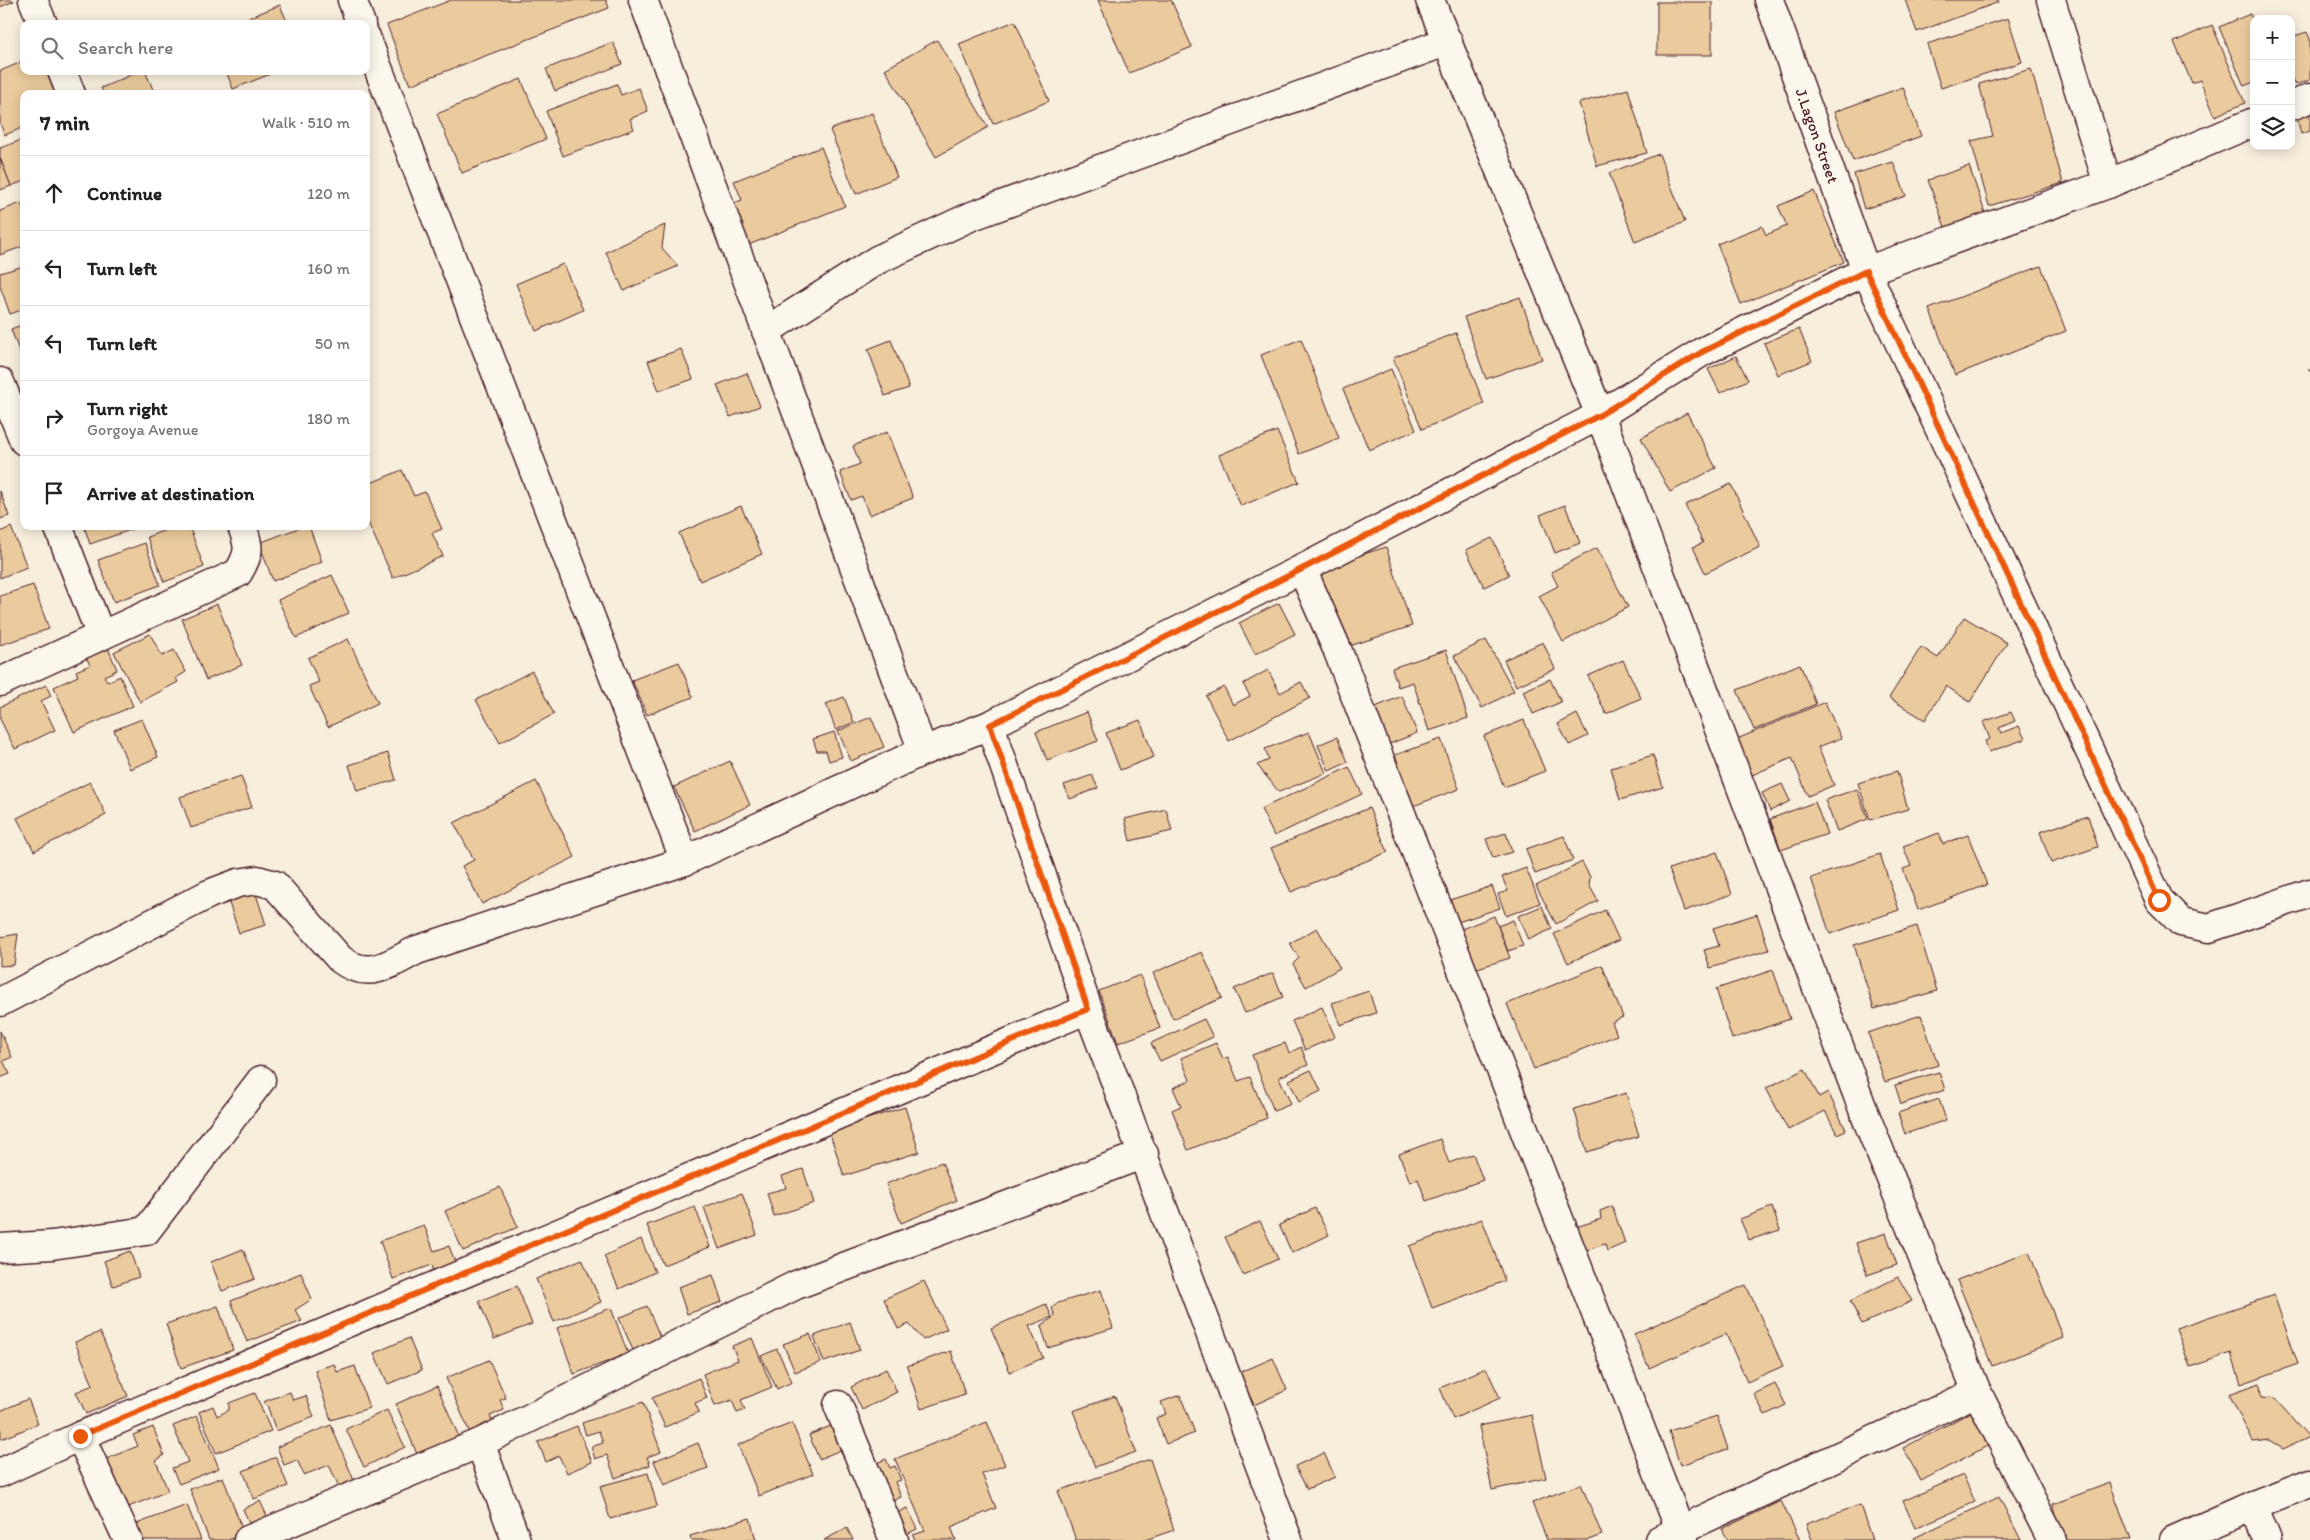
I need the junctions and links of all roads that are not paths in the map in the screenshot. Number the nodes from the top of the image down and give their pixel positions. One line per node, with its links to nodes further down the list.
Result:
1 (33, 0): 7 (street)
2 (352, 0): 8 (street)
3 (643, 0): 18 (street)
4 (1430, 0): 9 (street)
5 (1769, 0): 17 (street, J.Lagon Street)
6 (2050, 0): 16 (street)
7 (41, 20)
8 (360, 20)
9 (1448, 41): 18 (street); 20 (street)
10 (370, 47): 29 (street)
11 (63, 75): 12 (street)
12 (69, 90)
13 (2310, 98): 14 (street)
14 (2293, 105)
15 (2250, 124): 16 (street)
16 (2108, 184): 17 (street)
17 (1866, 271): 20 (street); 30 (street, J.Lagon Street)
18 (766, 331): 28 (street)
19 (0, 382): 21 (street)
20 (1600, 415): 24 (street); 36 (street)
21 (20, 431)
22 (60, 530): 25 (street)
23 (244, 530): 25 (street)
24 (1302, 569): 27 (street); 43 (street)
25 (101, 636): 26 (street)
26 (0, 682)
27 (990, 725): 28 (street); 32 (street)
28 (923, 751): 29 (street)
29 (685, 861): 31 (street)
30 (2310, 893)
31 (0, 1002)
32 (1088, 1009): 34 (street); 38 (street)
33 (261, 1080): 35 (street)
34 (1144, 1154): 39 (street); 48 (street)
35 (0, 1248)
36 (1977, 1392): 43 (street); 49 (street)
37 (838, 1405): 47 (street)
38 (80, 1436): 40 (street); 44 (street)
39 (480, 1443): 45 (street); 46 (street)
40 (0, 1474)
41 (2310, 1483): 42 (street)
42 (2253, 1505): 50 (street); 51 (street)
43 (1674, 1537)
44 (128, 1540)
45 (248, 1540)
46 (516, 1540)
47 (894, 1540)
48 (1288, 1540)
49 (2052, 1540)
50 (2174, 1540)
51 (2267, 1540)

